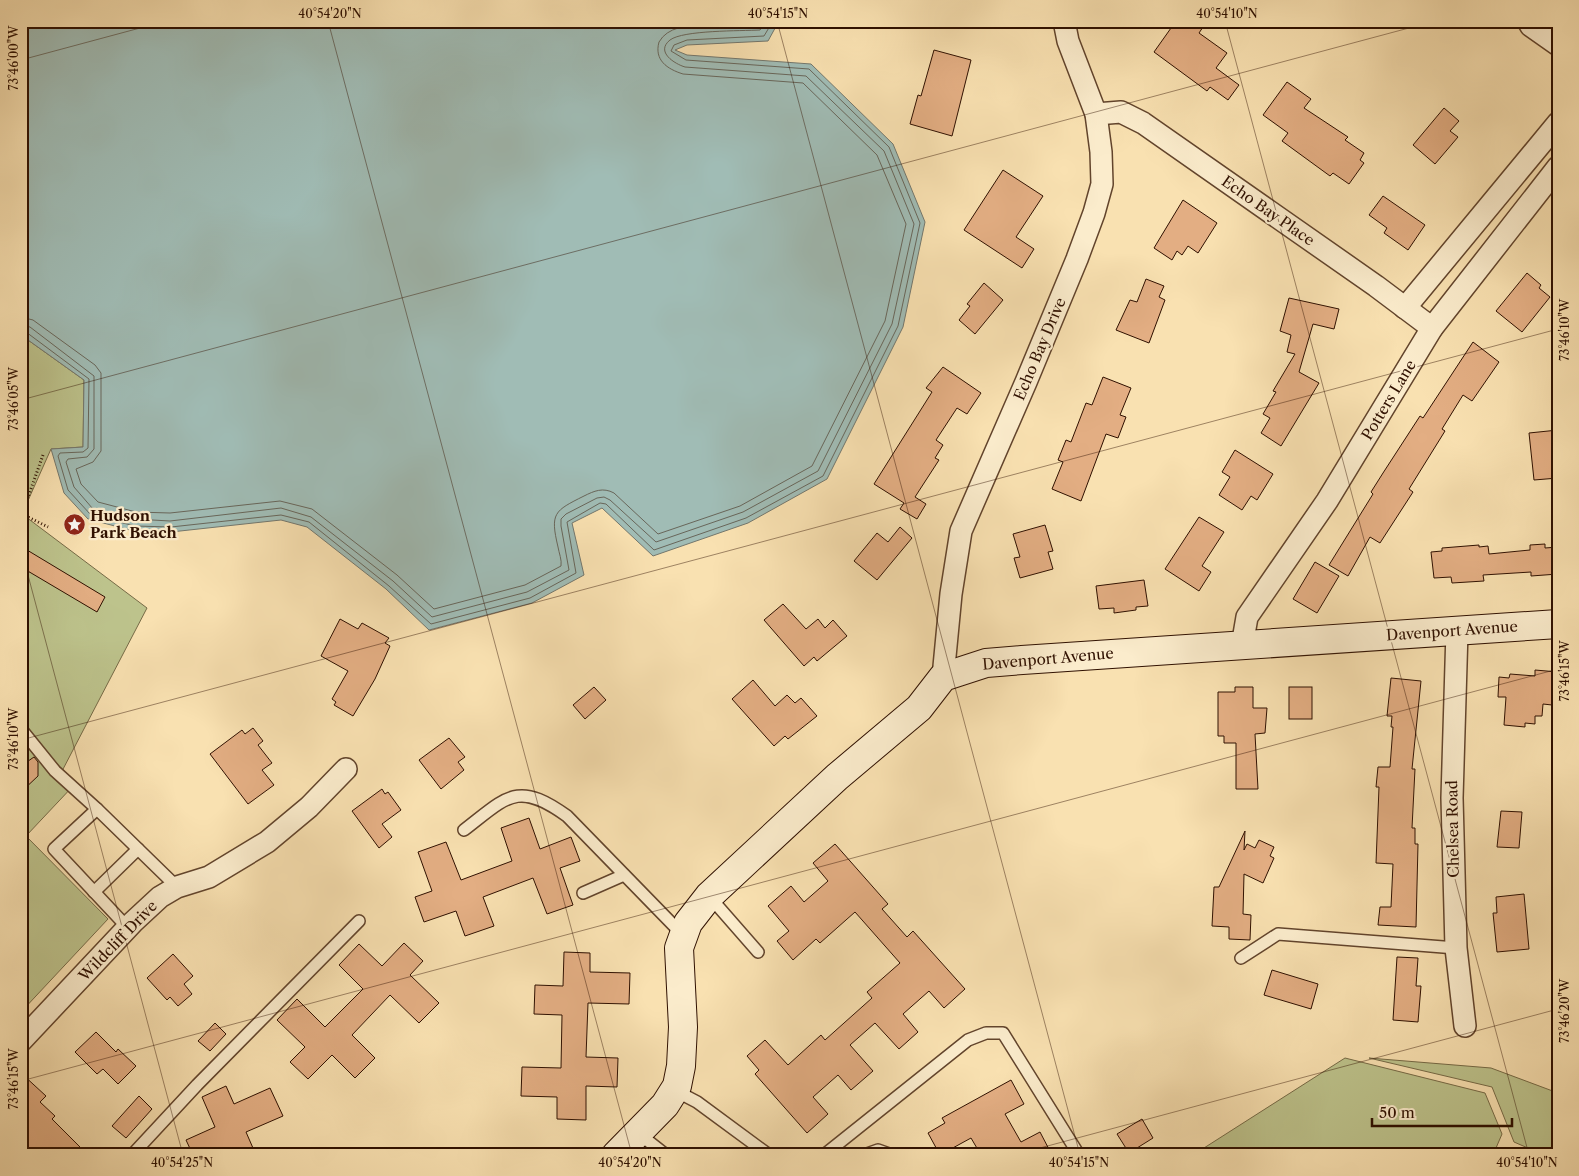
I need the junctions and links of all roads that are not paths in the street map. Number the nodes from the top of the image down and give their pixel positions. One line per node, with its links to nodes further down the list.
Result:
1 (1064, 21): 4 (street, Echo Bay Drive)
2 (1528, 21): 3 (street)
3 (1558, 45)
4 (1096, 114): 7 (street, Echo Bay Place); 12 (street, Echo Bay Drive)
5 (1558, 123): 7 (street)
6 (1558, 167): 8 (street, Potters Lane)
7 (1405, 308): 8 (street, Echo Bay Place)
8 (1432, 328): 11 (street, Potters Lane)
9 (1558, 624): 10 (street, Davenport Avenue)
10 (1457, 631): 11 (street, Davenport Avenue); 26 (street, Chelsea Road)
11 (1242, 646): 12 (street, Davenport Avenue)
12 (943, 677): 22 (street)
13 (21, 729): 15 (lane)
14 (346, 769): 19 (street, Wildcliff Drive)
15 (97, 808): 17 (lane); 20 (lane)
16 (464, 830): 18 (lane)
17 (138, 849): 19 (lane); 20 (lane)
18 (624, 875): 21 (lane); 25 (lane)
19 (177, 887): 24 (street, Wildcliff Drive)
20 (94, 892): 24 (lane)
21 (583, 894)
22 (708, 896): 25 (street); 27 (lane)
23 (359, 921): 33 (lane)
24 (128, 928): 30 (street, Wildcliff Drive)
25 (684, 935): 31 (street)
26 (1456, 948): 28 (lane); 29 (street, Chelsea Road)
27 (758, 952)
28 (1241, 958)
29 (1465, 1026)
30 (21, 1041)
31 (674, 1090): 32 (street); 36 (lane)
32 (638, 1133): 34 (street); 35 (lane)
33 (132, 1155)
34 (616, 1155)
35 (666, 1155)
36 (769, 1155)
37 (824, 1155): 40 (lane)
38 (864, 1155): 39 (lane)
39 (892, 1155)
40 (1079, 1155)

